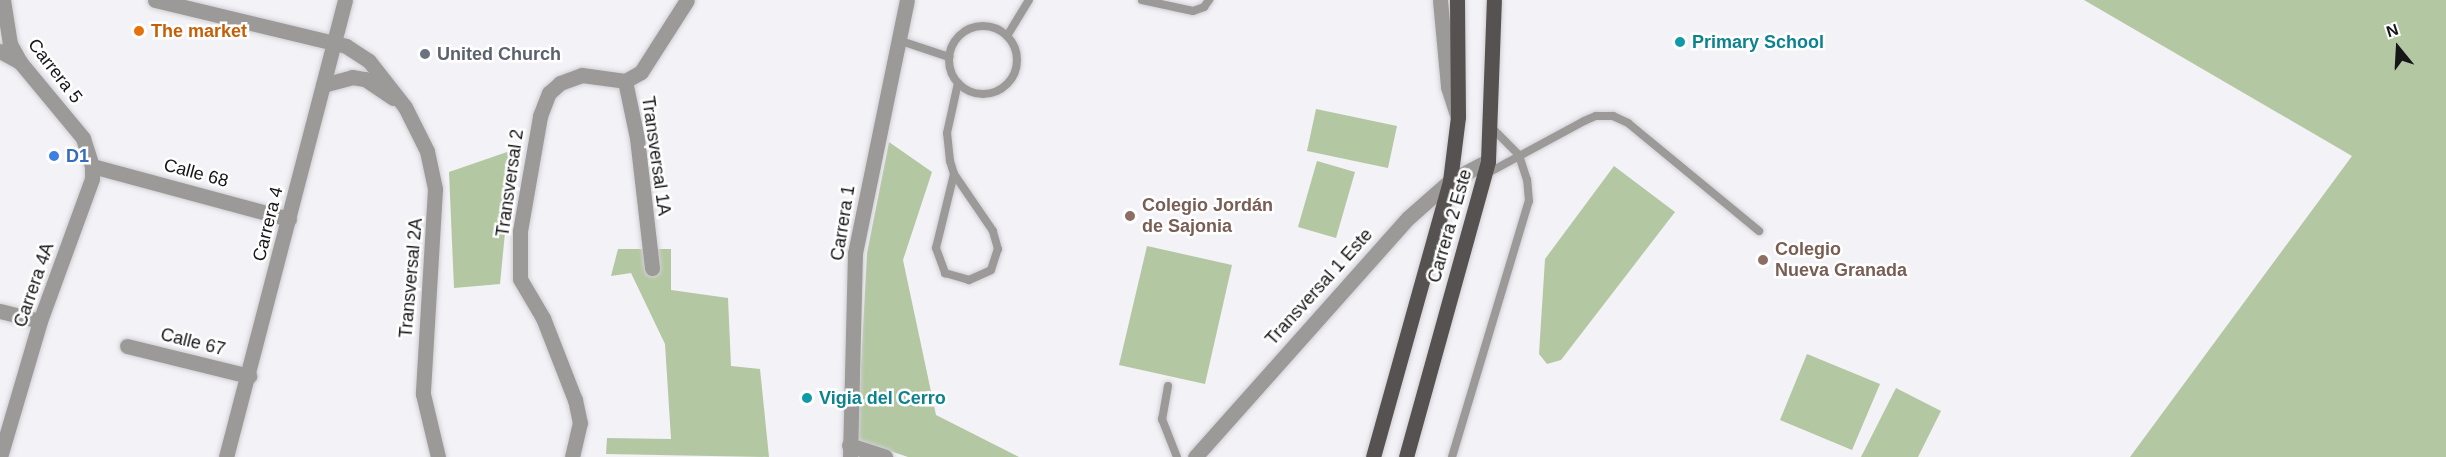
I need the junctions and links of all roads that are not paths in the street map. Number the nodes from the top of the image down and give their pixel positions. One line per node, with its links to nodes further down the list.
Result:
1 (3, 0): 17 (street, Carrera 5)
2 (155, 0): 14 (street, Transversal 2A)
3 (345, 0): 14 (street, Carrera 4)
4 (687, 0): 18 (street, Transversal 1A)
5 (907, 0): 13 (street, Carrera 1)
6 (1029, 0): 12 (lane)
7 (1142, 0): 8 (lane)
8 (1209, 0)
9 (1440, 0): 22 (street)
10 (1457, 0): 22 (main road, Carrera 2 Este)
11 (1494, 0): 23 (main road, Carrera 2 Este)
12 (1007, 36): 16 (lane); 19 (lane)
13 (901, 41): 16 (lane); 37 (street, Carrera 1)
14 (335, 42): 20 (street, Carrera 4); 21 (street, Transversal 2A)
15 (0, 51): 17 (street)
16 (949, 57): 19 (lane)
17 (20, 62): 25 (street, Carrera 5)
18 (625, 81): 31 (street, Transversal 1A); 41 (street, Transversal 2)
19 (958, 83): 27 (lane)
20 (323, 85): 21 (street, Transversal 2A); 29 (street, Carrera 4)
21 (405, 107): 40 (street, Transversal 2A)
22 (1458, 117): 28 (main road, Carrera 2 Este)
23 (1492, 128): 24 (lane); 26 (main road, Carrera 2 Este)
24 (1519, 155): 26 (lane); 30 (lane); 47 (lane)
25 (92, 166): 29 (street, Calle 68); 33 (street, Carrera 4A)
26 (1487, 168): 28 (street, Transversal 1 Este); 46 (main road, Carrera 2 Este)
27 (954, 174): 27 (lane)
28 (1450, 181): 44 (street, Transversal 1 Este); 45 (main road, Carrera 2 Este)
29 (289, 219): 35 (street, Carrera 4)
30 (1759, 231)
31 (652, 268)
32 (0, 311): 33 (street)
33 (40, 321): 38 (street, Carrera 4A)
34 (127, 346): 35 (street, Calle 67)
35 (249, 376): 39 (street, Carrera 4)
36 (1168, 386): 43 (lane)
37 (850, 451): 42 (street)
38 (0, 457)
39 (226, 457)
40 (438, 457)
41 (572, 457)
42 (885, 457)
43 (1176, 457)
44 (1195, 457)
45 (1373, 457)
46 (1406, 457)
47 (1452, 457)

